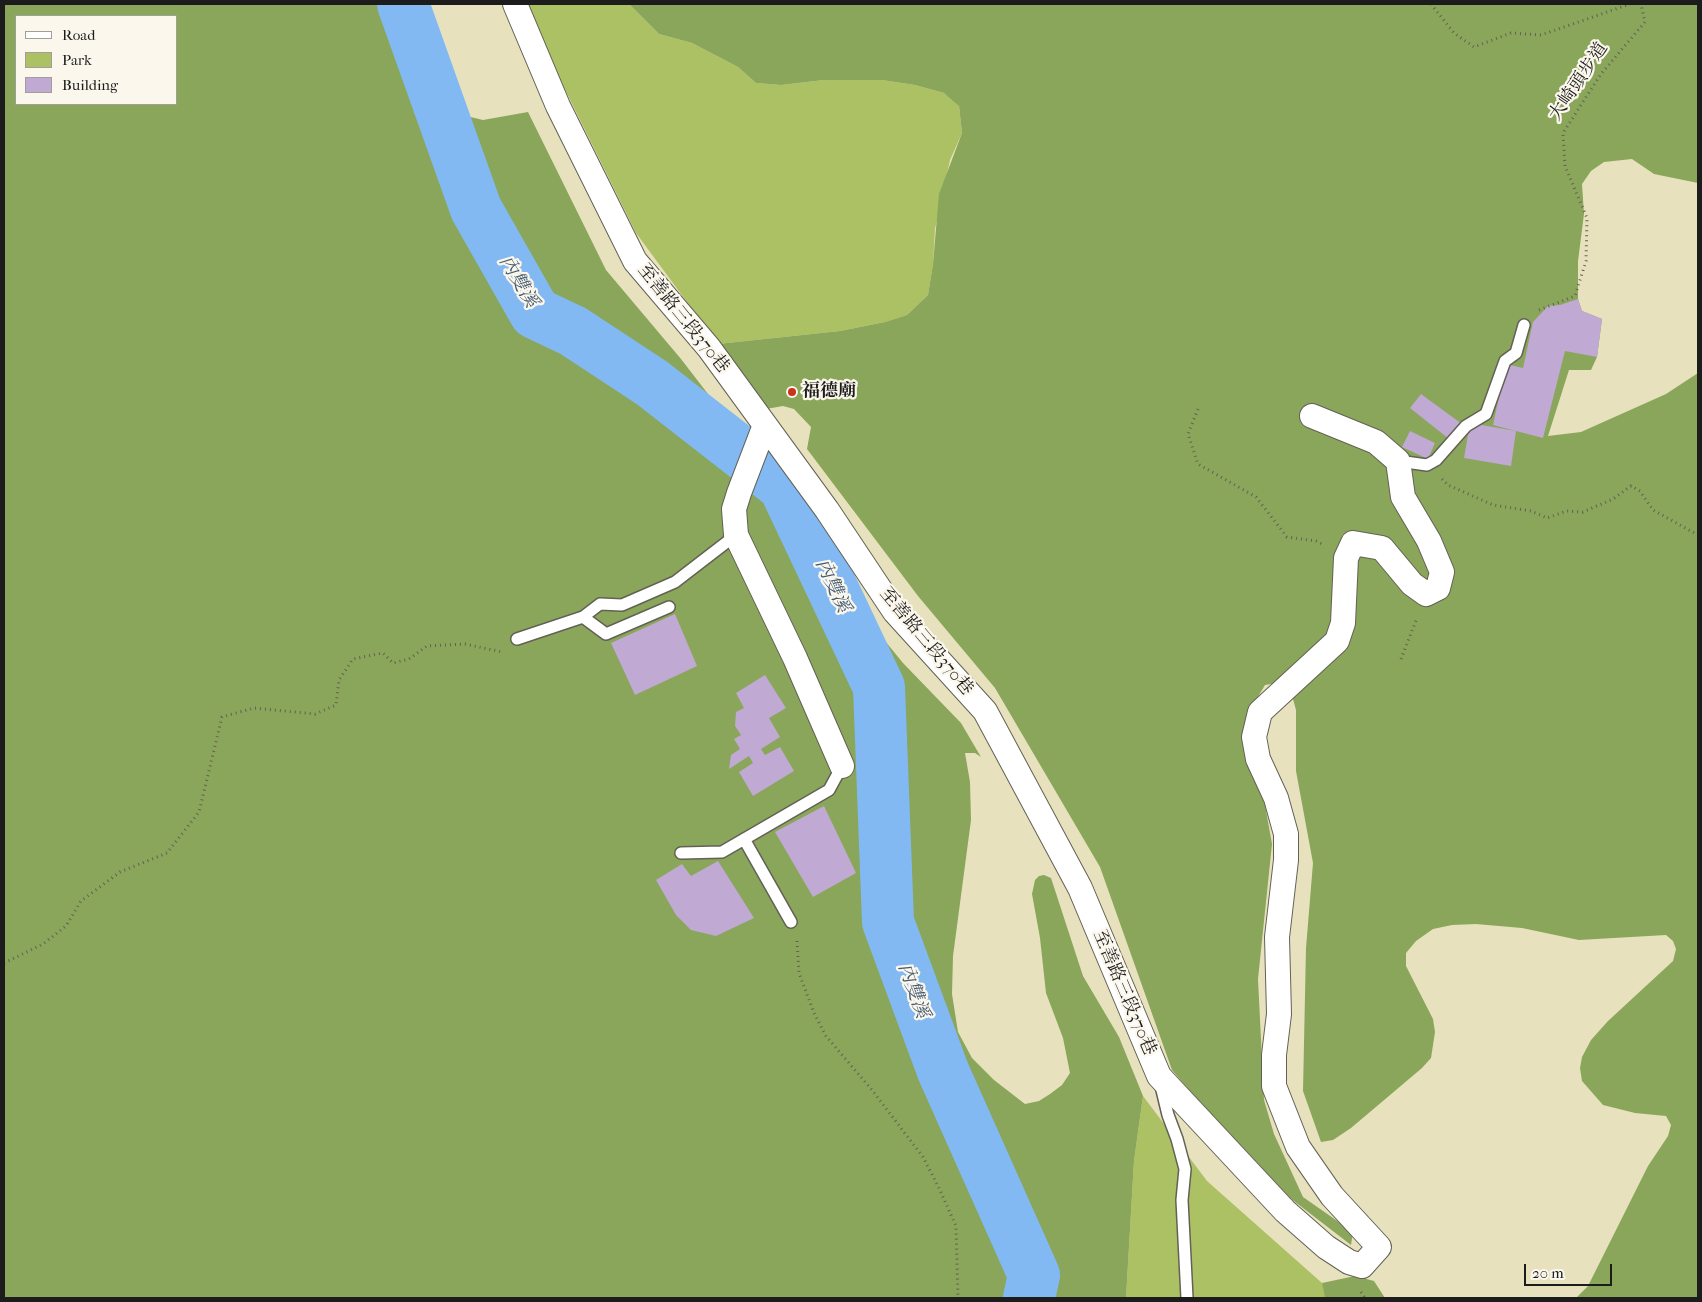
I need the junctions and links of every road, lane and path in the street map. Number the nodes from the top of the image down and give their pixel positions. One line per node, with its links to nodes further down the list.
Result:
1 (515, 4): 9 (street, 至善路三段370巷)
2 (1431, 4): 3 (path, 大崎頭步道)
3 (1630, 4)
4 (1641, 4): 5 (path, 大崎頭步道)
5 (1541, 308)
6 (1524, 325): 11 (lane)
7 (1198, 409): 14 (path)
8 (1312, 416): 10 (street)
9 (765, 425): 12 (street); 25 (street, 至善路三段370巷)
10 (1398, 461): 11 (lane); 15 (street)
11 (1427, 465): 13 (path)
12 (736, 535): 17 (lane); 20 (street)
13 (1698, 535)
14 (1346, 558): 15 (street); 25 (street, 至善路三段370巷)
15 (1426, 594): 19 (path)
16 (669, 607): 17 (lane)
17 (583, 617): 18 (lane)
18 (517, 639): 24 (path)
19 (1401, 660)
20 (842, 766): 21 (lane)
21 (744, 839): 22 (lane); 23 (lane)
22 (681, 853)
23 (791, 922): 26 (path)
24 (4, 963)
25 (1159, 1076): 27 (lane)
26 (958, 1298)
27 (1187, 1298)

